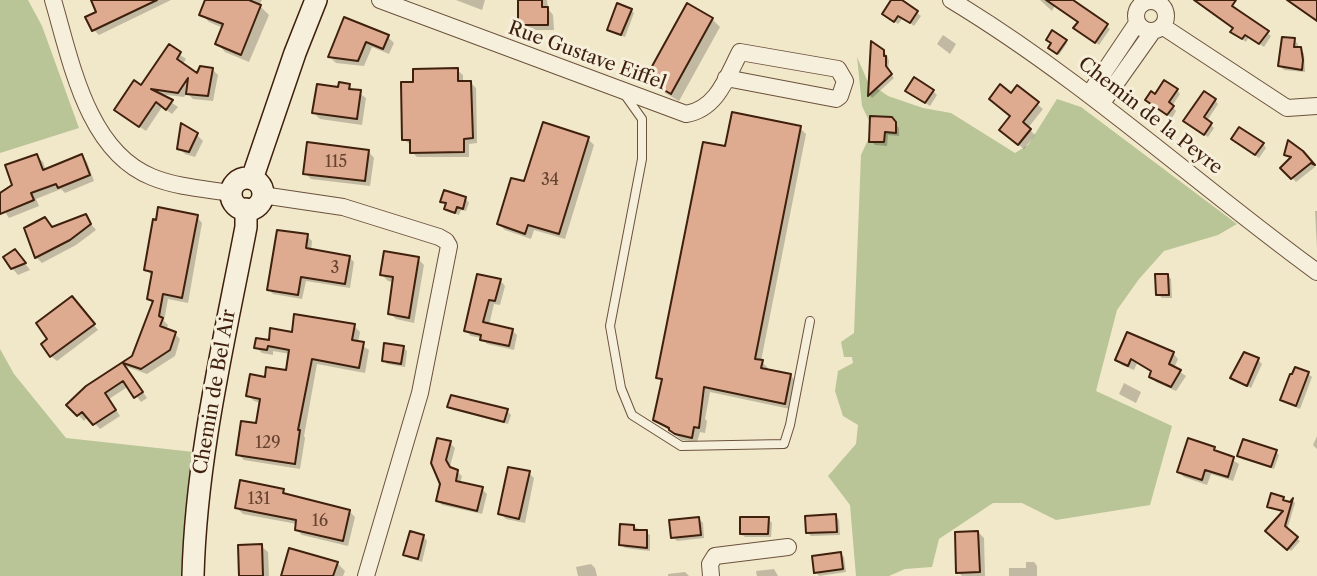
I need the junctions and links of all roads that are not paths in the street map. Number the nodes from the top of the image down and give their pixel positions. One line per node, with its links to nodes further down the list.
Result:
1 (54, 0): 13 (street)
2 (316, 0): 12 (street)
3 (380, 0): 9 (street, Rue Gustave Eiffel)
4 (951, 0): 10 (street, Chemin de la Peyre)
5 (1123, 0): 6 (street)
6 (1137, 16): 7 (street); 7 (street); 10 (street)
7 (1158, 29): 10 (street); 11 (street)
8 (726, 78): 8 (street, Rue Gustave Eiffel); 9 (street, Rue Gustave Eiffel)
9 (623, 93): 16 (lane)
10 (1096, 98): 15 (street, Chemin de la Peyre)
11 (1317, 106)
12 (257, 187): 13 (street); 14 (street); 19 (street)
13 (231, 193): 14 (street)
14 (246, 209): 18 (street, Chemin de Bel Air)
15 (1317, 272)
16 (810, 321)
17 (788, 547): 20 (street)
18 (192, 576)
19 (366, 576)
20 (711, 576)

